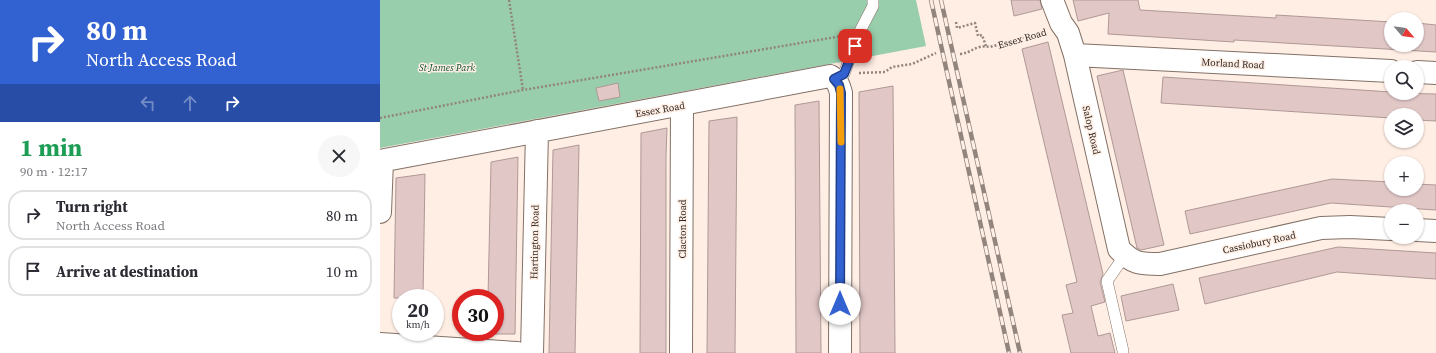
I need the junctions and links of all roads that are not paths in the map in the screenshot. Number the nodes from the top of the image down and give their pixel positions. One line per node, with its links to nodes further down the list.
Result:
1 (873, 0): 7 (lane)
2 (1052, 0): 3 (street, Salop Road)
3 (1075, 55): 4 (street, Morland Road); 15 (street, Salop Road)
4 (1384, 71)
5 (1424, 72): 6 (street)
6 (1436, 73)
7 (840, 76): 8 (street, Essex Road); 21 (street)
8 (682, 105): 9 (street, Essex Road); 20 (street, Clacton Road)
9 (537, 131): 10 (street, Essex Road); 19 (street, Hartington Road)
10 (381, 161): 11 (street)
11 (380, 212)
12 (1384, 228): 15 (street, Cassiobury Road)
13 (1424, 230): 14 (street)
14 (1436, 231)
15 (1127, 257): 17 (lane)
16 (380, 344): 18 (street)
17 (1124, 350)
18 (517, 353)
19 (532, 353)
20 (681, 353)
21 (840, 353)

